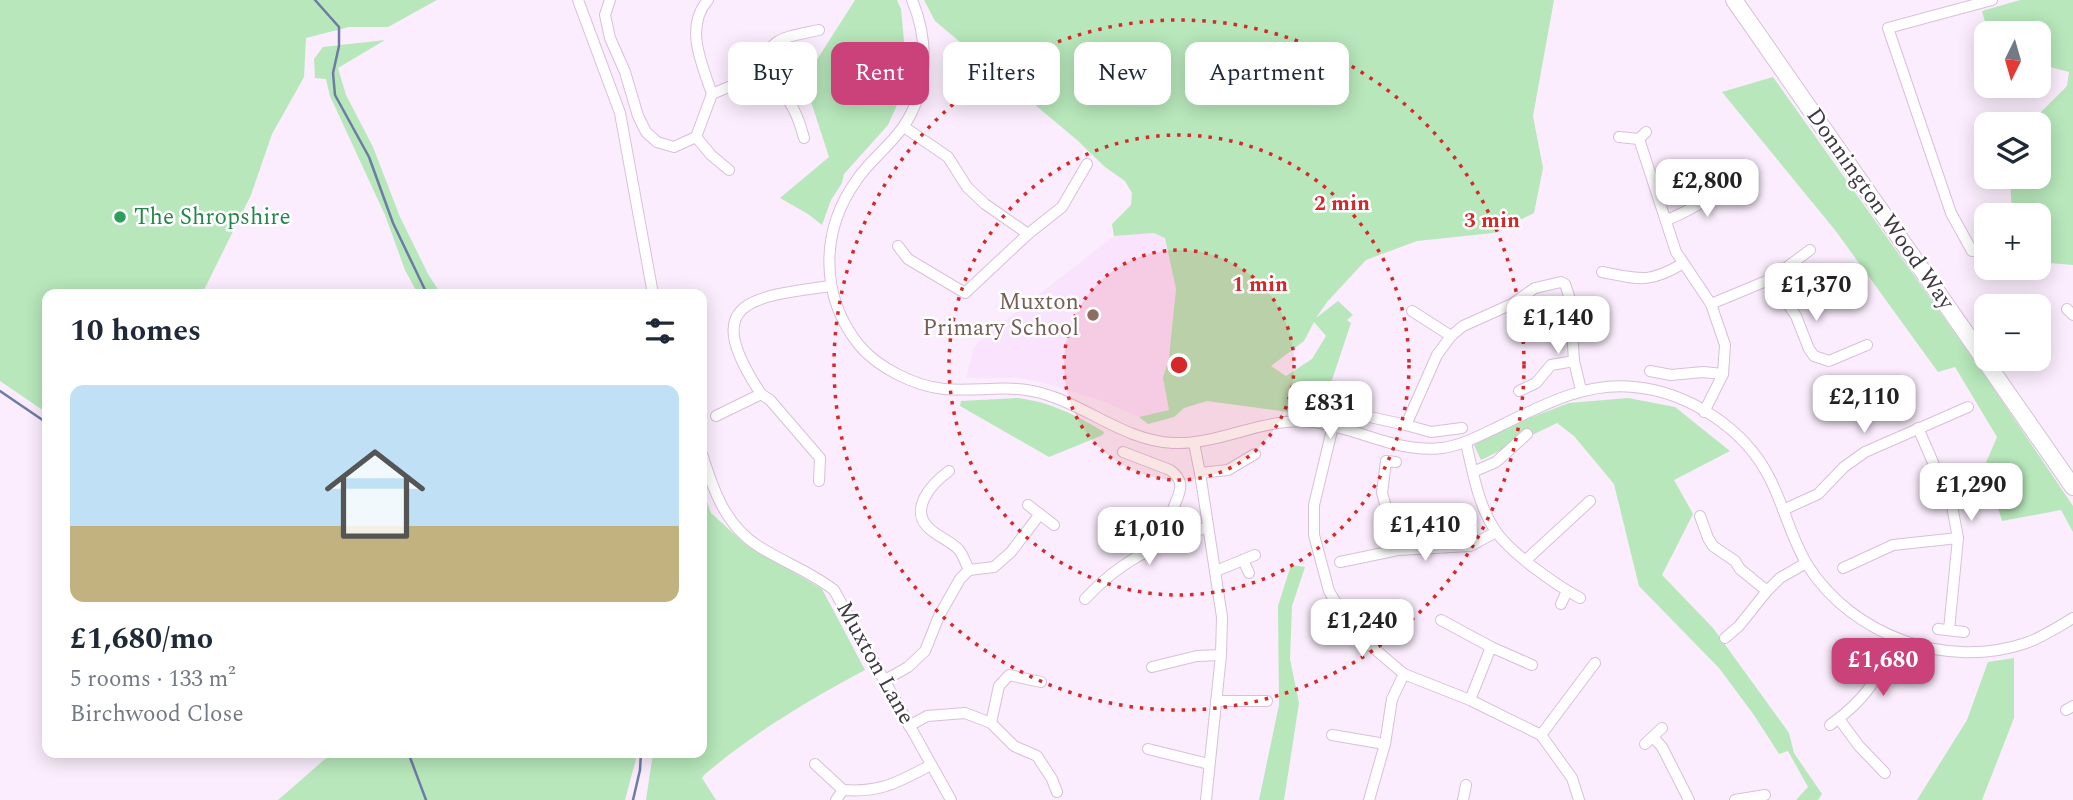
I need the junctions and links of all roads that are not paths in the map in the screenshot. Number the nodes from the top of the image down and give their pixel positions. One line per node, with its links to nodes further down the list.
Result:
1 (578, 0): 28 (street)
2 (610, 0): 13 (street)
3 (708, 0): 10 (street)
4 (912, 0): 12 (street)
5 (1734, 0): 62 (main road, Donnington Wood Way)
6 (1992, 0): 23 (street)
7 (819, 30): 8 (street)
8 (777, 42)
9 (728, 87): 10 (street)
10 (712, 94): 13 (street)
11 (791, 105): 15 (street)
12 (904, 127): 20 (street); 27 (street)
13 (696, 137): 17 (street)
14 (1619, 137): 19 (street)
15 (804, 138)
16 (1087, 164): 20 (street)
17 (729, 170)
18 (1742, 189): 19 (street)
19 (1666, 220): 24 (street)
20 (1028, 234): 21 (street)
21 (898, 246)
22 (1810, 250): 26 (street)
23 (1972, 251)
24 (1682, 264): 25 (street); 29 (street)
25 (1602, 272)
26 (1771, 279): 29 (street); 32 (street)
27 (831, 286): 38 (street); 48 (street)
28 (652, 289)
29 (1712, 304): 35 (street)
30 (1420, 311): 31 (street)
31 (1451, 337): 33 (street); 43 (street)
32 (1867, 345)
33 (1574, 361): 36 (street); 37 (street)
34 (1650, 371): 35 (street)
35 (1723, 374): 41 (street)
36 (1581, 390): 41 (street); 49 (street)
37 (1519, 391)
38 (761, 394): 42 (street); 53 (street)
39 (1968, 407): 46 (street)
40 (1343, 411): 43 (street)
41 (1704, 412): 65 (street)
42 (716, 416)
43 (1406, 425): 45 (street)
44 (1332, 426): 48 (street); 49 (street); 100 (street)
45 (1462, 428)
46 (1918, 428): 65 (street); 71 (street)
47 (1527, 434): 59 (street)
48 (1194, 443): 60 (street)
49 (1465, 443): 59 (street)
50 (1123, 452): 52 (street)
51 (1255, 454): 60 (street)
52 (1135, 456): 56 (street); 72 (street)
53 (820, 458): 54 (street); 61 (street)
54 (833, 459)
55 (1386, 460): 73 (street)
56 (1131, 468)
57 (707, 470): 101 (street, Muxton Lane)
58 (949, 471): 80 (street)
59 (1473, 472): 70 (street)
60 (1200, 473): 69 (street)
61 (819, 481)
62 (2073, 486)
63 (1590, 501): 76 (street)
64 (1028, 505): 66 (street)
65 (1783, 510): 78 (street)
66 (1041, 514): 68 (street); 80 (street)
67 (1700, 516): 84 (street)
68 (1054, 524)
69 (1207, 527): 72 (street); 81 (street)
70 (1496, 532): 73 (street); 76 (street)
71 (1958, 538): 79 (street); 90 (street)
72 (1174, 540): 87 (street)
73 (1398, 550): 77 (street)
74 (1255, 555): 75 (street)
75 (1243, 560): 81 (street); 82 (street)
76 (1526, 560): 83 (street)
77 (1340, 562)
78 (1806, 563): 84 (street); 92 (street)
79 (1843, 568)
80 (969, 570): 101 (street)
81 (1216, 571): 95 (street)
82 (1249, 573)
83 (1567, 591): 85 (street); 86 (street)
84 (1767, 591): 91 (street)
85 (1580, 598)
86 (1561, 604)
87 (1090, 611)
88 (2073, 618): 92 (street)
89 (1441, 620): 93 (street)
90 (1964, 632)
91 (1733, 637)
92 (1894, 639): 116 (street)
93 (1491, 646): 96 (street); 103 (street)
94 (1162, 651): 97 (street)
95 (1221, 656): 97 (street); 104 (street)
96 (1530, 660)
97 (1166, 663): 99 (street)
98 (1595, 663): 110 (street)
99 (1153, 667)
100 (1404, 674): 103 (street); 111 (street)
101 (885, 680): 107 (street, Muxton Lane)
102 (1041, 682): 106 (street)
103 (1470, 700): 110 (street)
104 (1216, 701): 105 (street); 114 (street)
105 (1267, 701)
106 (990, 723): 107 (street); 118 (street)
107 (909, 726): 115 (street, Muxton Lane)
108 (1662, 728): 127 (street)
109 (1332, 735): 111 (street)
110 (1541, 736): 126 (street)
111 (1385, 744): 124 (street)
112 (1148, 749): 114 (street)
113 (815, 764): 119 (street)
114 (1209, 764): 123 (street)
115 (931, 765): 119 (street); 122 (street, Muxton Lane)
116 (1885, 773)
117 (1466, 785): 125 (street)
118 (1057, 792)
119 (839, 795)
120 (1765, 795): 121 (street)
121 (1752, 799): 128 (street)
122 (951, 800)
123 (1206, 800)
124 (1369, 800)
125 (1463, 800)
126 (1579, 800)
127 (1689, 800)
128 (1735, 800)

